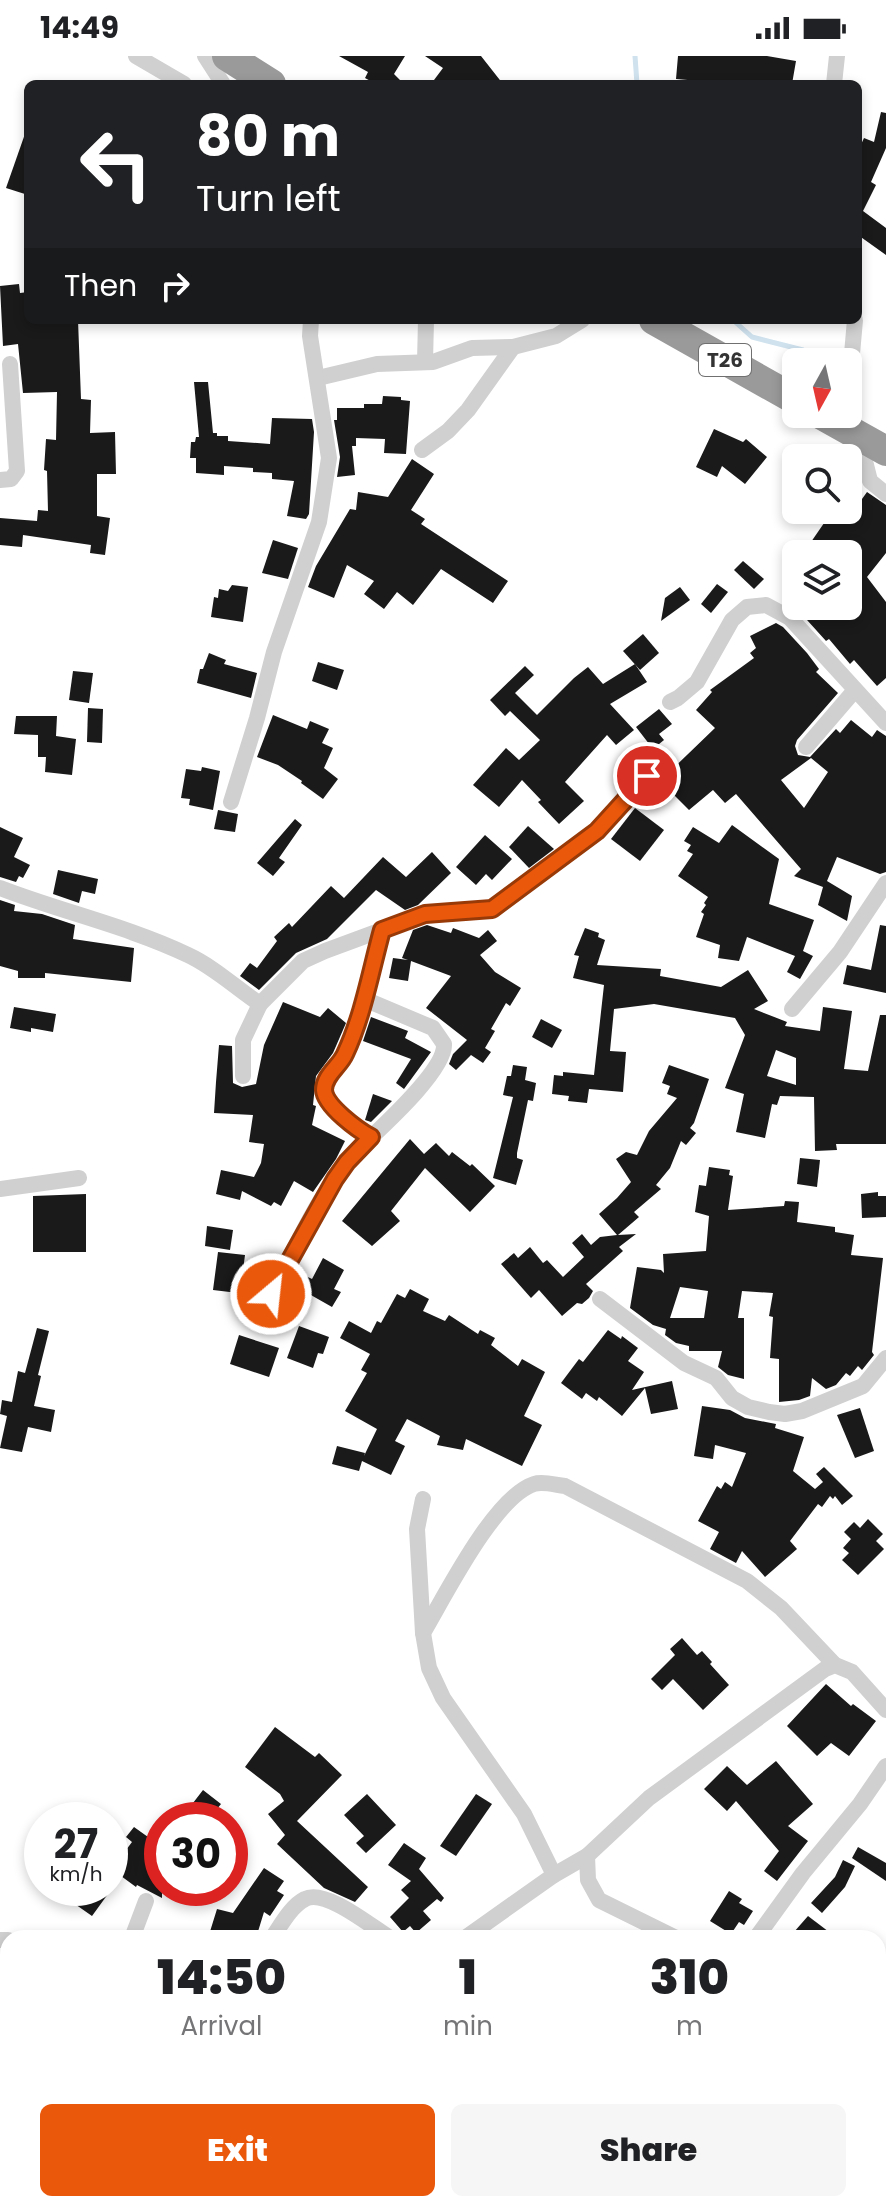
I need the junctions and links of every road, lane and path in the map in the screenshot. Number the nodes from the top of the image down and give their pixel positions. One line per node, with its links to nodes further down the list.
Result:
1 (136, 56): 4 (street)
2 (837, 56): 6 (street)
3 (225, 62): 5 (highway)
4 (177, 80)
5 (263, 80)
6 (834, 80)
7 (311, 324): 16 (street)
8 (426, 324): 14 (street)
9 (576, 324): 12 (street)
10 (661, 324): 17 (highway, T26)
11 (855, 324): 13 (street)
12 (513, 347): 14 (street); 20 (street)
13 (852, 348)
14 (425, 362): 16 (street)
15 (10, 364): 22 (street)
16 (318, 378): 29 (street)
17 (782, 392)
18 (847, 428): 23 (street)
19 (856, 428): 21 (highway)
20 (422, 450)
21 (886, 451)
22 (0, 480)
23 (886, 494)
24 (855, 690): 25 (street); 26 (street); 27 (street)
25 (670, 702)
26 (886, 723)
27 (806, 747)
28 (647, 776): 32 (street)
29 (231, 802)
30 (886, 883): 35 (street)
31 (0, 888): 34 (street)
32 (382, 930): 33 (street); 34 (street)
33 (364, 999): 37 (street); 37 (street)
34 (260, 1004): 36 (street)
35 (792, 1009)
36 (243, 1076)
37 (371, 1137): 40 (street)
38 (79, 1178): 39 (street)
39 (0, 1189)
40 (271, 1294)
41 (600, 1299): 42 (street)
42 (886, 1358)
43 (423, 1499): 44 (street)
44 (423, 1633): 45 (street); 49 (street)
45 (835, 1665): 46 (street); 48 (street)
46 (886, 1710)
47 (886, 1766): 56 (street)
48 (587, 1856): 49 (street); 55 (street)
49 (554, 1875): 54 (street)
50 (144, 1906): 51 (street)
51 (135, 1930)
52 (277, 1930): 53 (street)
53 (377, 1930)
54 (476, 1930)
55 (660, 1930)
56 (762, 1930)

